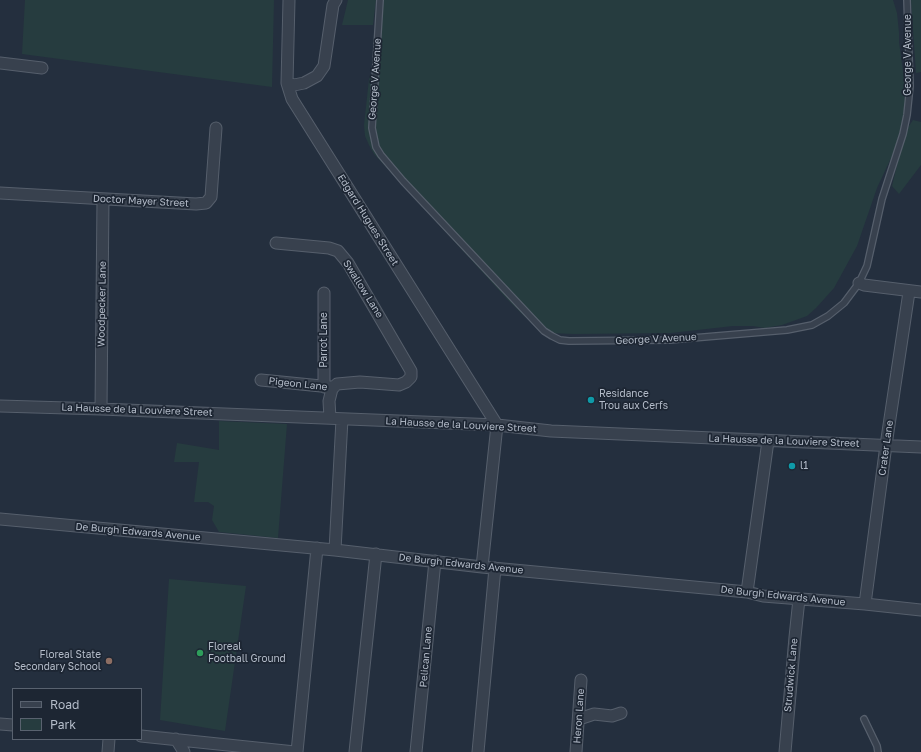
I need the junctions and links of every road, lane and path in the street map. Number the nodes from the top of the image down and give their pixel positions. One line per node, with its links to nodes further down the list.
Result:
1 (289, 0): 7 (street, Edgard Hugues Street)
2 (336, 0): 7 (street)
3 (380, 0): 12 (lane, George V Avenue)
4 (908, 0): 12 (lane, George V Avenue)
5 (0, 63): 6 (street)
6 (42, 68)
7 (287, 83): 23 (street, Edgard Hugues Street)
8 (216, 128): 10 (street, Doctor Mayer Street)
9 (0, 193): 10 (street, Doctor Mayer Street)
10 (103, 200): 20 (street, Woodpecker Lane)
11 (276, 244): 17 (street, Swallow Lane)
12 (859, 283): 13 (street)
13 (909, 292): 14 (street); 25 (street, Crater Lane)
14 (921, 292)
15 (324, 293): 18 (street, Parrot Lane)
16 (261, 380): 18 (street, Pigeon Lane)
17 (406, 382): 18 (street, Pigeon Lane)
18 (332, 386): 21 (street, Parrot Lane)
19 (0, 406): 20 (street, La Hausse de la Louviere Street)
20 (101, 409): 21 (street, La Hausse de la Louviere Street)
21 (330, 418): 22 (street, La Hausse de la Louviere Street)
22 (342, 418): 23 (street, La Hausse de la Louviere Street); 29 (street)
23 (497, 425): 24 (street, La Hausse de la Louviere Street); 32 (street)
24 (768, 441): 25 (street, La Hausse de la Louviere Street); 34 (street)
25 (886, 445): 26 (street, La Hausse de la Louviere Street); 36 (street, Crater Lane)
26 (921, 447)
27 (0, 519): 28 (street, De Burgh Edwards Avenue)
28 (317, 548): 29 (street, De Burgh Edwards Avenue); 49 (street)
29 (335, 550): 30 (street, De Burgh Edwards Avenue)
30 (376, 554): 31 (street, De Burgh Edwards Avenue); 50 (street)
31 (435, 561): 32 (street, De Burgh Edwards Avenue); 51 (street, Pelican Lane)
32 (482, 567): 33 (street, De Burgh Edwards Avenue)
33 (495, 568): 34 (street, De Burgh Edwards Avenue); 52 (street)
34 (747, 592): 35 (street, De Burgh Edwards Avenue)
35 (799, 599): 36 (street, De Burgh Edwards Avenue); 54 (street, Strudwick Lane)
36 (865, 604): 37 (street, De Burgh Edwards Avenue)
37 (921, 610)
38 (581, 680): 40 (street, Heron Lane)
39 (621, 713): 40 (street)
40 (579, 719): 53 (street, Heron Lane)
41 (864, 719): 55 (lane)
42 (0, 724): 43 (street)
43 (12, 725)
44 (142, 736): 45 (street)
45 (176, 739): 48 (street); 49 (street)
46 (109, 740): 47 (street)
47 (108, 752)
48 (184, 752)
49 (296, 752)
50 (355, 752)
51 (416, 752)
52 (478, 752)
53 (576, 752)
54 (785, 752)
55 (878, 752)

